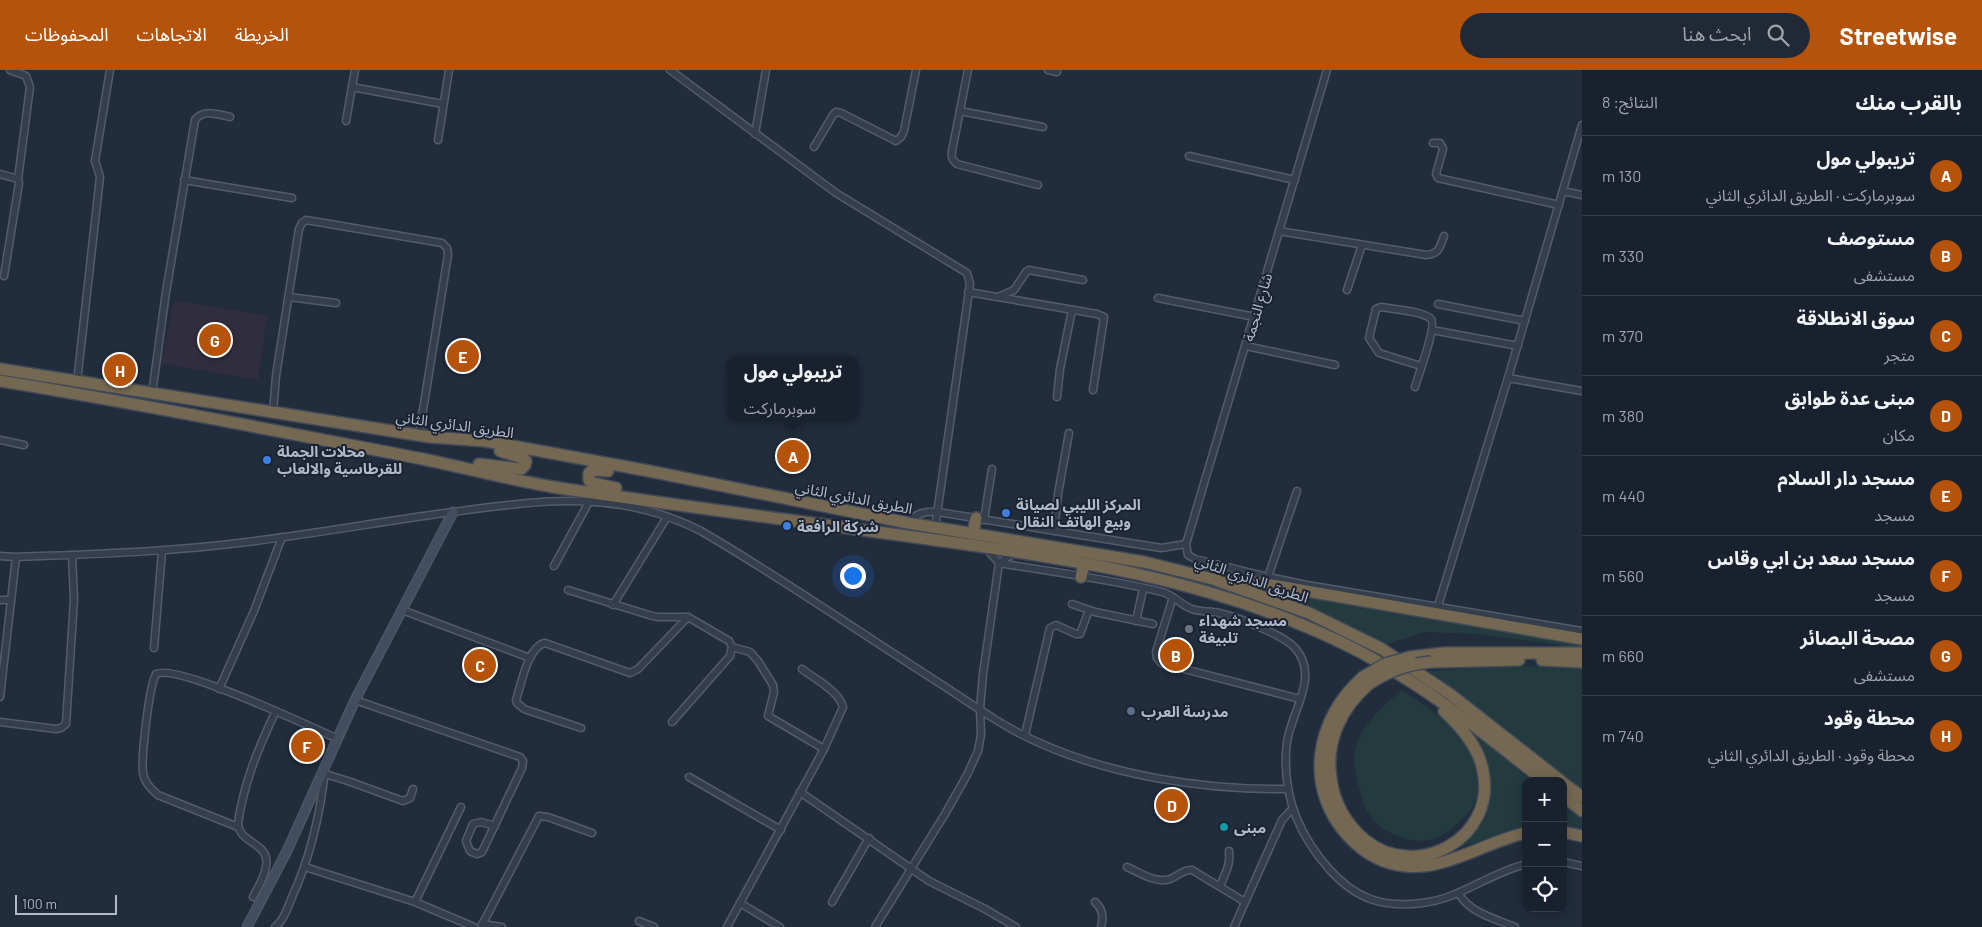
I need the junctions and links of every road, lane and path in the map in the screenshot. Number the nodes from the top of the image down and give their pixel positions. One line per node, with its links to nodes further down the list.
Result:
1 (10, 70): 25 (street)
2 (110, 70): 56 (street)
3 (355, 70): 12 (street)
4 (449, 70): 13 (street)
5 (670, 70): 19 (street)
6 (766, 70): 19 (street)
7 (916, 70): 22 (street)
8 (968, 70): 14 (street)
9 (1048, 70): 11 (street)
10 (1325, 70): 27 (street, شارع النجمة)
11 (1057, 72)
12 (352, 87): 13 (street); 16 (street)
13 (444, 104): 20 (street)
14 (960, 111): 18 (street); 28 (street)
15 (230, 116): 26 (street)
16 (346, 121)
17 (1582, 125): 29 (street)
18 (1043, 127)
19 (755, 134): 39 (street)
20 (438, 140)
21 (1433, 143): 32 (street)
22 (814, 147)
23 (1189, 156): 27 (street)
24 (0, 174): 25 (street)
25 (18, 179): 36 (street)
26 (184, 180): 31 (street); 60 (street)
27 (1295, 180): 33 (street, شارع النجمة)
28 (1038, 185)
29 (1563, 191): 30 (street); 32 (street)
30 (1582, 195)
31 (292, 198)
32 (1559, 204): 47 (street)
33 (1279, 231): 35 (street); 46 (street, شارع النجمة)
34 (1444, 236): 35 (street)
35 (1362, 245): 38 (street)
36 (4, 276)
37 (1083, 280): 41 (street)
38 (1347, 290)
39 (968, 292): 41 (street); 74 (street)
40 (289, 297): 43 (street); 63 (street); 65 (street)
41 (998, 297): 45 (street)
42 (1158, 298): 46 (street)
43 (336, 303)
44 (1438, 304): 47 (street)
45 (1072, 310): 58 (street); 61 (street)
46 (1255, 317): 49 (street, شارع النجمة)
47 (1525, 321): 50 (street)
48 (1432, 330): 50 (street); 52 (street); 52 (street)
49 (1246, 346): 51 (street); 82 (street, شارع النجمة)
50 (1518, 346): 54 (street)
51 (1335, 365)
52 (1421, 366): 57 (street)
53 (0, 369): 56 (highway, الطريق الدائري الثاني)
54 (1508, 378): 59 (street); 102 (street)
55 (0, 381): 62 (highway, الطريق الدائري الثاني)
56 (77, 382): 60 (highway, الطريق الدائري الثاني)
57 (1415, 387)
58 (1093, 390)
59 (1582, 391)
60 (152, 394): 63 (highway, الطريق الدائري الثاني)
61 (1057, 397)
62 (164, 409): 65 (highway); 72 (highway, الطريق الدائري الثاني)
63 (273, 413): 65 (highway, الطريق الدائري الثاني)
64 (1069, 433): 79 (street)
65 (424, 436): 69 (highway, الطريق الدائري الثاني)
66 (0, 440): 67 (street)
67 (24, 445)
68 (992, 469): 76 (street)
69 (724, 485): 72 (highway); 77 (highway, الطريق الدائري الثاني)
70 (1297, 491): 94 (street)
71 (590, 500): 73 (street); 75 (street); 91 (street)
72 (716, 509): 83 (highway, الطريق الدائري الثاني)
73 (453, 512): 81 (street); 103 (street)
74 (938, 512): 76 (street); 77 (street); 78 (street)
75 (667, 517): 101 (street); 123 (street)
76 (980, 519): 79 (street); 80 (highway)
77 (908, 524): 78 (highway, الطريق الدائري الثاني)
78 (935, 528): 80 (highway, الطريق الدائري الثاني)
79 (1054, 531): 82 (street)
80 (973, 534): 92 (highway, الطريق الدائري الثاني)
81 (282, 538): 84 (street); 119 (street)
82 (1186, 544): 94 (street)
83 (984, 547): 85 (highway, الطريق الدائري الثاني); 89 (street)
84 (162, 551): 86 (street); 111 (street)
85 (1016, 552): 89 (street); 90 (highway, الطريق الدائري الثاني)
86 (72, 555): 88 (street); 125 (street)
87 (0, 556): 88 (street)
88 (16, 557): 99 (street)
89 (999, 564): 93 (street); 123 (street)
90 (1084, 564): 93 (highway); 118 (highway, الطريق الدائري الثاني)
91 (554, 566)
92 (1166, 567): 109 (highway); 135 (highway, الطريق الدائري الثاني)
93 (1081, 577): 95 (street)
94 (1268, 577): 102 (street)
95 (1142, 589): 97 (street); 106 (street)
96 (568, 590): 101 (street)
97 (1173, 597): 121 (street); 121 (street)
98 (0, 600): 99 (street)
99 (11, 600): 116 (street)
100 (1072, 604): 104 (street)
101 (613, 605): 105 (street)
102 (1438, 606): 108 (street)
103 (402, 610): 113 (street); 122 (street)
104 (1089, 610): 106 (street); 128 (street)
105 (688, 617): 110 (street); 113 (street)
106 (1136, 621): 107 (street)
107 (1153, 624)
108 (1582, 631)
109 (1582, 639)
110 (732, 647): 126 (street); 130 (street)
111 (154, 648)
112 (1582, 653): 117 (highway, bridge)
113 (530, 658): 127 (street)
114 (1582, 662): 117 (highway, bridge)
115 (802, 669): 130 (street)
116 (1, 670): 120 (street)
117 (1366, 681): 118 (highway); 150 (highway)
118 (1411, 682): 134 (highway, الطريق الدائري الثاني)
119 (219, 689): 124 (street); 146 (street)
120 (0, 697)
121 (1300, 699): 138 (street)
122 (355, 700): 129 (street); 145 (street)
123 (980, 709): 128 (street); 159 (street)
124 (276, 712): 129 (street); 146 (street)
125 (0, 722)
126 (672, 722)
127 (581, 728)
128 (1025, 735): 138 (street)
129 (338, 739): 131 (street)
130 (824, 749): 139 (street)
131 (326, 764): 132 (street); 171 (street)
132 (325, 774): 137 (street); 157 (street)
133 (689, 777): 147 (street)
134 (1539, 777)
135 (1556, 777)
136 (1567, 786): 140 (highway, الطريق الدائري الثاني)
137 (413, 788)
138 (1288, 789): 143 (street)
139 (800, 792): 147 (street); 152 (street)
140 (1582, 798)
141 (1567, 799): 144 (highway)
142 (461, 807): 163 (street)
143 (1292, 808): 161 (street); 166 (street)
144 (1582, 811)
145 (494, 826): 145 (street)
146 (238, 827): 162 (street)
147 (781, 830): 167 (street)
148 (592, 833): 170 (street)
149 (1567, 833): 151 (highway)
150 (1522, 834)
151 (1582, 836)
152 (869, 838): 159 (street); 164 (street)
153 (1229, 850): 160 (street)
154 (1567, 863): 156 (street)
155 (1522, 865): 161 (street)
156 (1582, 866)
157 (305, 867): 163 (street); 172 (street)
158 (1127, 867): 160 (street)
159 (911, 868): 178 (street); 179 (street)
160 (1220, 886): 166 (street)
161 (1459, 894): 169 (street)
162 (253, 897)
163 (415, 902): 173 (street)
164 (832, 902)
165 (1095, 902): 180 (street)
166 (1245, 902): 181 (street)
167 (740, 904): 176 (street); 177 (street)
168 (639, 921): 175 (street)
169 (1500, 924): 182 (street)
170 (482, 926): 174 (street)
171 (247, 927)
172 (275, 927)
173 (474, 927)
174 (502, 927)
175 (654, 927)
176 (726, 927)
177 (780, 927)
178 (876, 927)
179 (1016, 927)
180 (1100, 927)
181 (1234, 927)
182 (1515, 927)

